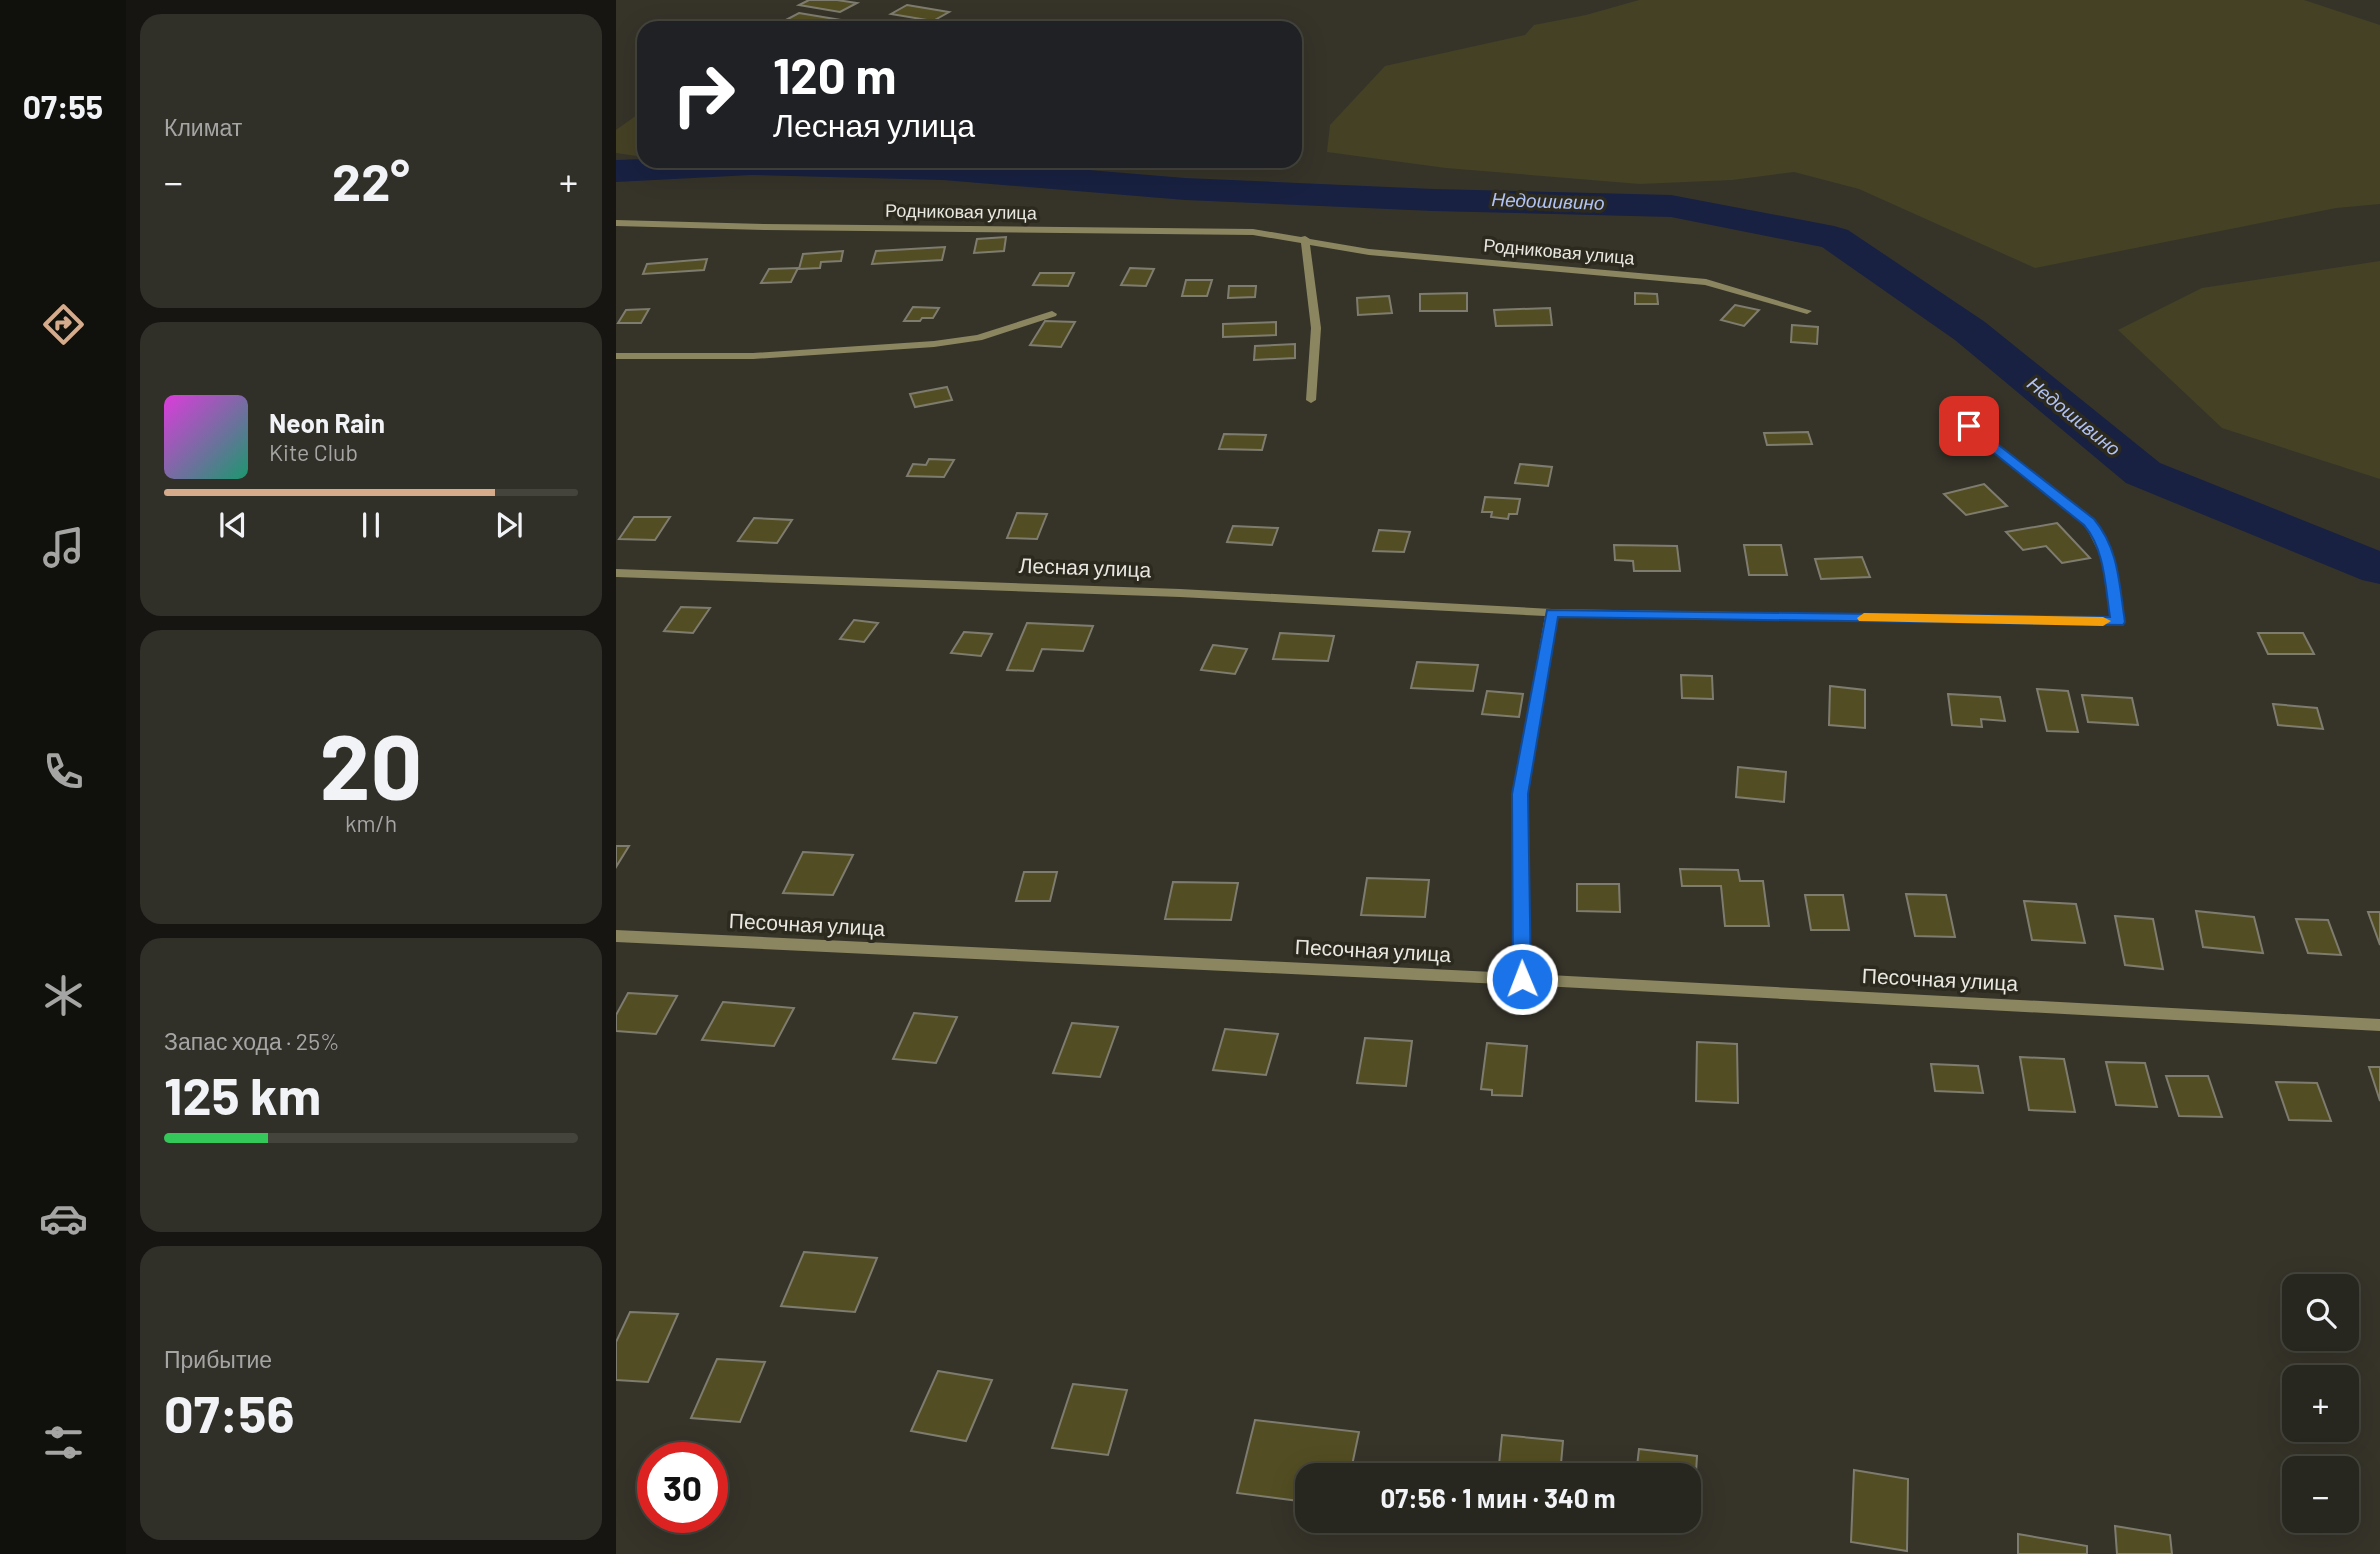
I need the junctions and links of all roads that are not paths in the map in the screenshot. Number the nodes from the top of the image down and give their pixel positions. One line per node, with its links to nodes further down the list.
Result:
1 (616, 223): 2 (street, Родниковая улица)
2 (1305, 239): 3 (street, Родниковая улица); 6 (street)
3 (1807, 311)
4 (1052, 314): 5 (street)
5 (616, 356)
6 (1311, 400)
7 (1948, 410): 9 (street, Лесная улица)
8 (616, 573): 9 (street, Лесная улица)
9 (1552, 613): 11 (street)
10 (616, 936): 11 (street, Песочная улица)
11 (1522, 979): 12 (street, Песочная улица)
12 (2380, 1025)

